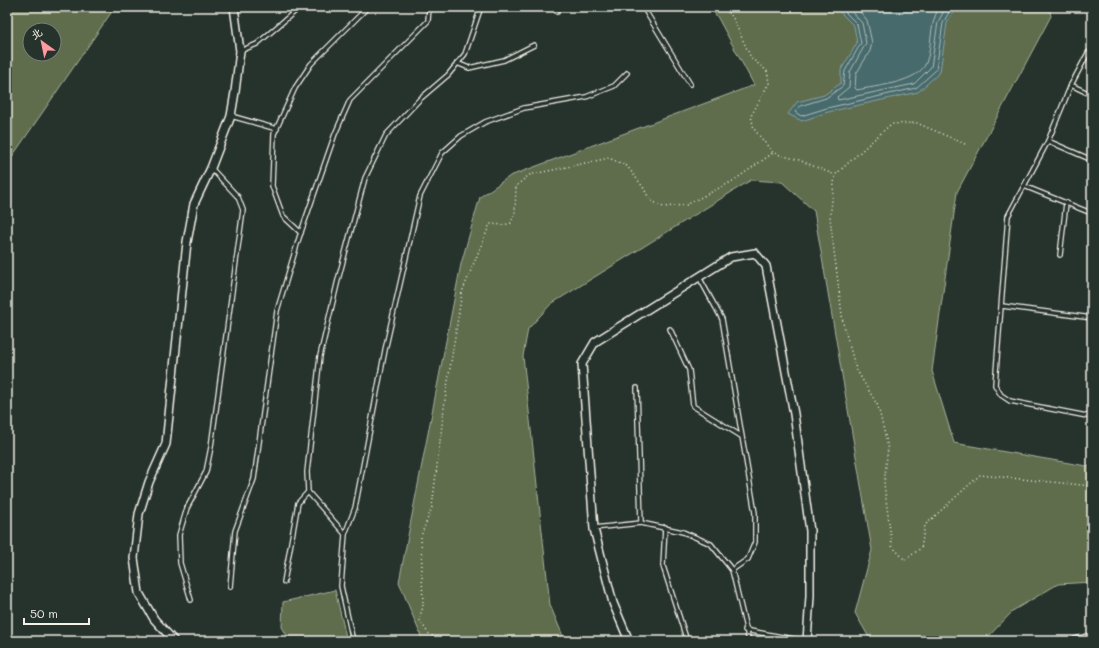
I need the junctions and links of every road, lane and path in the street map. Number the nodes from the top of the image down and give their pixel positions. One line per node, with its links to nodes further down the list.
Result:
1 (234, 7): 11 (street)
2 (300, 7): 11 (lane)
3 (368, 7): 19 (lane)
4 (429, 7): 29 (lane)
5 (481, 7): 13 (lane)
6 (555, 7): 9 (lane)
7 (643, 7): 15 (lane)
8 (722, 7): 22 (path)
9 (557, 12)
10 (534, 45): 13 (lane)
11 (240, 51): 18 (street)
12 (1092, 51): 16 (lane)
13 (458, 63): 39 (lane)
14 (627, 73): 43 (lane)
15 (690, 84)
16 (1071, 85): 17 (lane); 20 (lane)
17 (1092, 95)
18 (231, 116): 19 (lane); 24 (street)
19 (277, 129): 29 (lane)
20 (1048, 141): 23 (lane); 26 (lane)
21 (965, 144): 25 (path)
22 (773, 153): 25 (path); 52 (path)
23 (1092, 160)
24 (211, 168): 47 (lane); 50 (street)
25 (835, 175): 38 (path)
26 (1024, 186): 27 (lane); 32 (lane)
27 (1066, 203): 28 (lane); 30 (lane)
28 (1091, 213)
29 (301, 233): 46 (lane)
30 (1060, 255)
31 (699, 277): 37 (lane); 42 (street); 57 (street)
32 (1002, 306): 33 (lane); 36 (lane)
33 (1092, 318)
34 (670, 329): 37 (lane)
35 (637, 388): 40 (lane)
36 (1092, 417)
37 (741, 436): 44 (lane)
38 (1092, 486)
39 (308, 492): 43 (lane); 45 (lane)
40 (641, 523): 41 (lane); 42 (lane)
41 (665, 527): 44 (lane); 54 (lane)
42 (594, 528): 53 (street)
43 (345, 534): 51 (lane)
44 (732, 570): 48 (lane)
45 (284, 582)
46 (230, 587)
47 (192, 600)
48 (745, 630): 55 (lane); 56 (lane)
49 (1092, 637): 58 (street)
50 (174, 641)
51 (353, 641)
52 (439, 641)
53 (629, 641)
54 (687, 641)
55 (749, 641)
56 (804, 641)
57 (807, 641)
58 (1075, 641)

